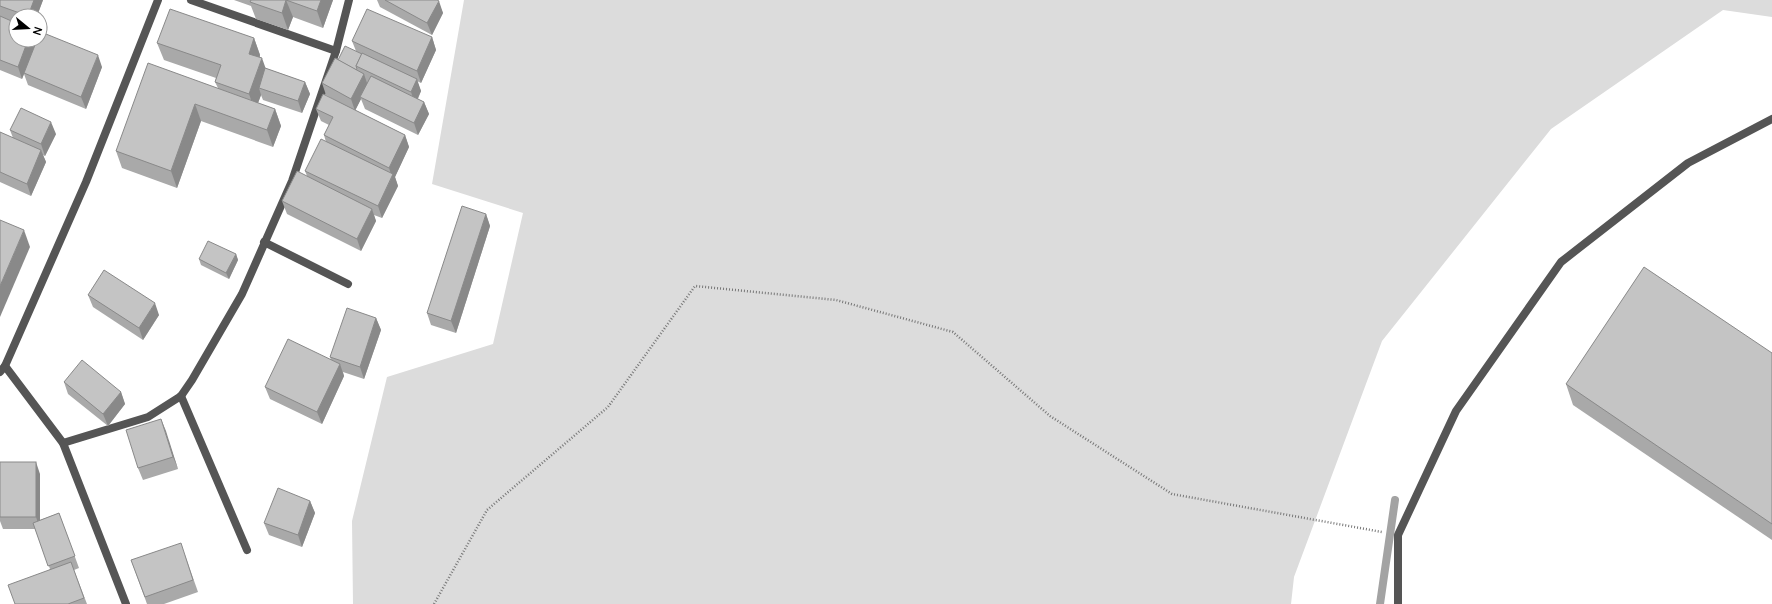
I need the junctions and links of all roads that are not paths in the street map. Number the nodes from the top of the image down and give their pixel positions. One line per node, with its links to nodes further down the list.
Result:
1 (158, 0): 8 (street)
2 (191, 0): 4 (street)
3 (349, 0): 4 (street)
4 (336, 51): 6 (street)
5 (1772, 119): 13 (street)
6 (264, 242): 7 (street); 9 (street)
7 (348, 284)
8 (3, 369): 10 (street)
9 (181, 396): 10 (street); 11 (street)
10 (63, 443): 12 (street)
11 (247, 550)
12 (126, 604)
13 (1398, 604)

